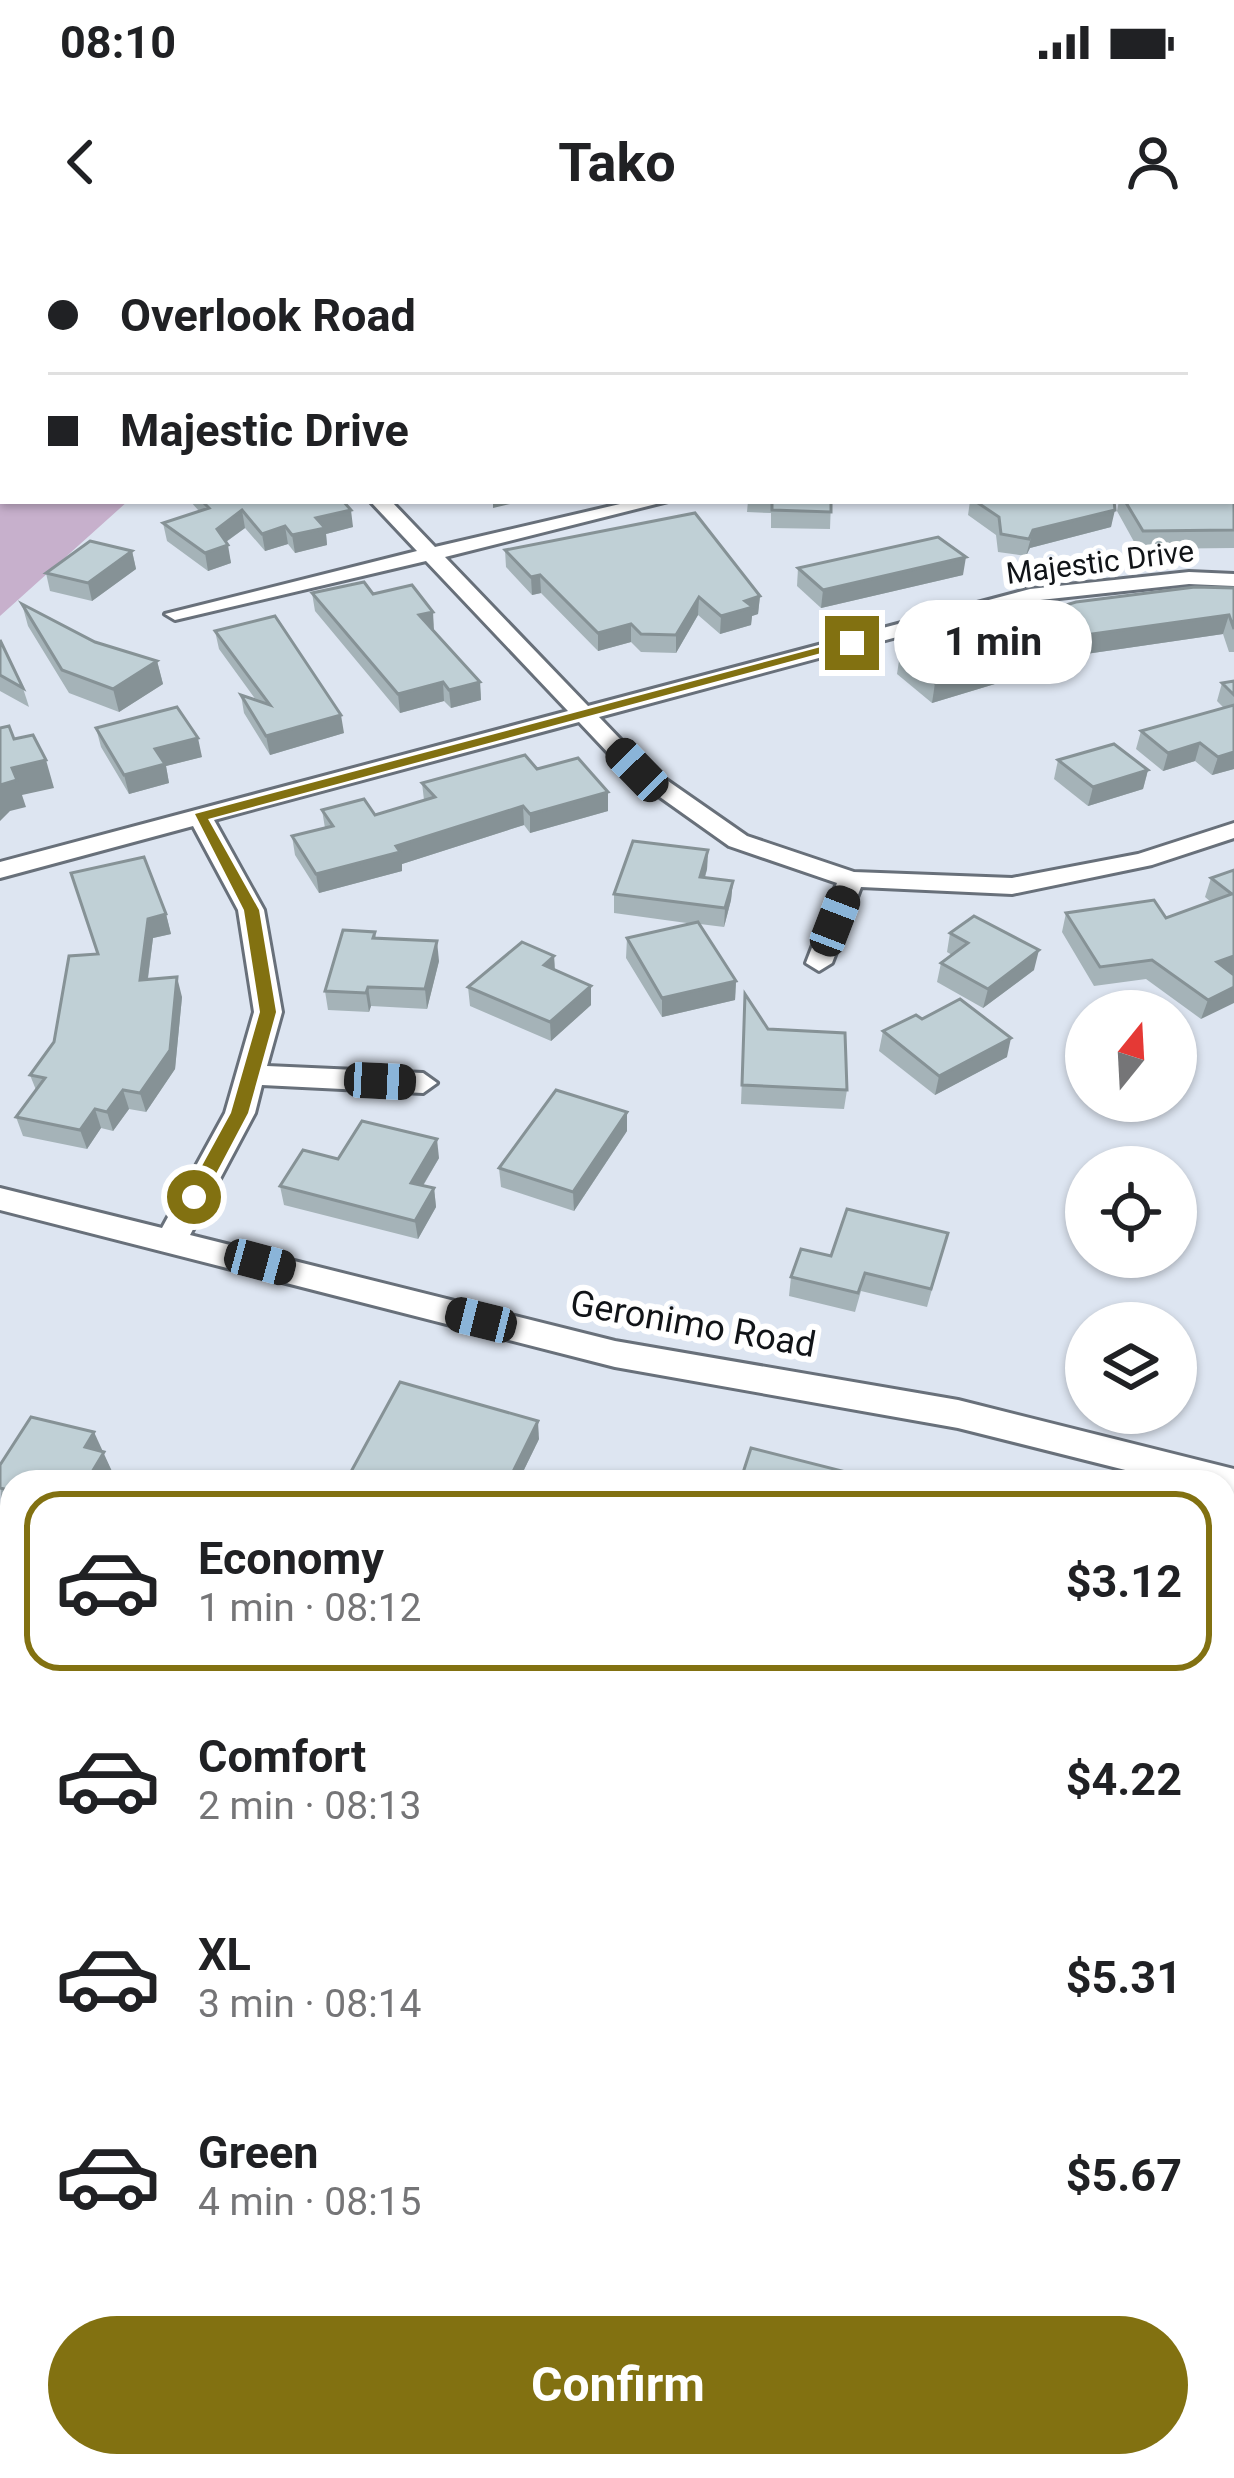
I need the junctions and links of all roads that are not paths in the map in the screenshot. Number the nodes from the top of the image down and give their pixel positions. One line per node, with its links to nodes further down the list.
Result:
1 (383, 504): 3 (street)
2 (645, 504): 3 (street)
3 (430, 554): 5 (street); 6 (street)
4 (1234, 580): 6 (street, Majestic Drive)
5 (175, 614)
6 (585, 715): 7 (street, Majestic Drive); 10 (street)
7 (200, 817): 9 (street, Majestic Drive); 12 (street)
8 (1234, 830): 10 (street)
9 (0, 870)
10 (851, 879): 11 (street)
11 (819, 963)
12 (250, 1075): 13 (street); 15 (street)
13 (423, 1083)
14 (0, 1199): 15 (street, Geronimo Road)
15 (172, 1239): 16 (street, Geronimo Road)
16 (1182, 1470)

